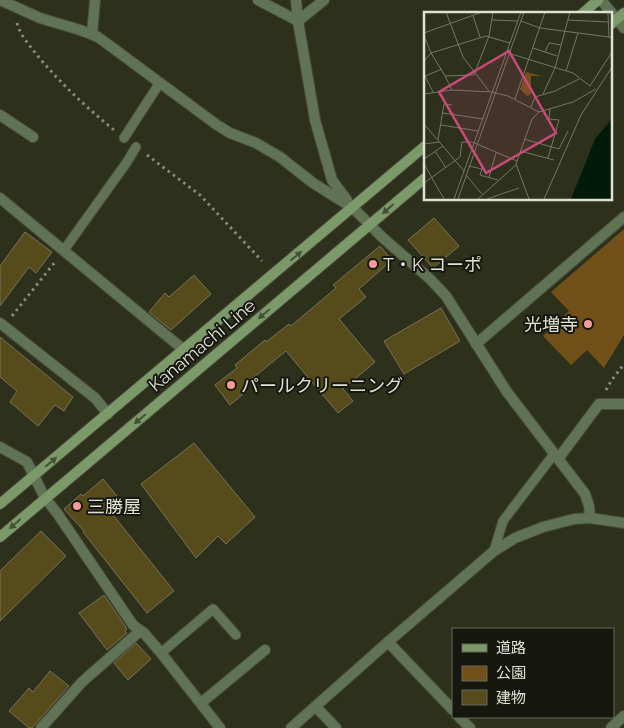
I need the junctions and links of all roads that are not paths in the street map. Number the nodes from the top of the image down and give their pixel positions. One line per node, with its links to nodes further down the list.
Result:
1 (0, 0): 10 (street)
2 (94, 0): 10 (street)
3 (258, 0): 9 (street)
4 (296, 0): 9 (street)
5 (324, 0): 9 (street)
6 (599, 0): 7 (main road); 8 (street)
7 (584, 12)
8 (610, 12)
9 (298, 21): 19 (street)
10 (92, 34): 11 (street)
11 (159, 84): 14 (lane); 19 (street)
12 (0, 115): 13 (street)
13 (34, 138)
14 (124, 138)
15 (136, 147): 22 (lane)
16 (424, 147): 19 (main road, Kanamachi Line)
17 (424, 179): 21 (main road, Kanamachi Line, one-way to 21)
18 (0, 198): 22 (street)
19 (353, 208): 21 (street); 25 (main road, Kanamachi Line, one-way to 19)
20 (624, 218): 24 (street)
21 (370, 225): 24 (street); 31 (main road, Kanamachi Line, one-way to 31)
22 (64, 250): 25 (street)
23 (2, 324): 27 (street)
24 (476, 344): 29 (street)
25 (184, 350): 27 (main road, Kanamachi Line)
26 (624, 404): 29 (street)
27 (108, 414): 30 (main road, Kanamachi Line, one-way to 27)
28 (0, 447): 30 (street)
29 (556, 457): 33 (street); 36 (lane)
30 (34, 476): 31 (street); 32 (main road, Kanamachi Line)
31 (45, 498): 35 (main road, Kanamachi Line, one-way to 35); 37 (street)
32 (0, 504)
33 (590, 518): 34 (street); 36 (street)
34 (624, 522)
35 (0, 537)
36 (494, 551): 39 (street)
37 (140, 631): 41 (street); 47 (street)
38 (236, 635): 41 (lane)
39 (388, 642): 43 (street); 44 (street)
40 (265, 650): 42 (street)
41 (161, 653): 42 (street)
42 (201, 703): 48 (street)
43 (316, 707): 49 (street); 50 (street)
44 (452, 709)
45 (624, 716): 52 (street)
46 (460, 718): 51 (street)
47 (41, 728)
48 (220, 728)
49 (291, 728)
50 (336, 728)
51 (470, 728)
52 (611, 728)

